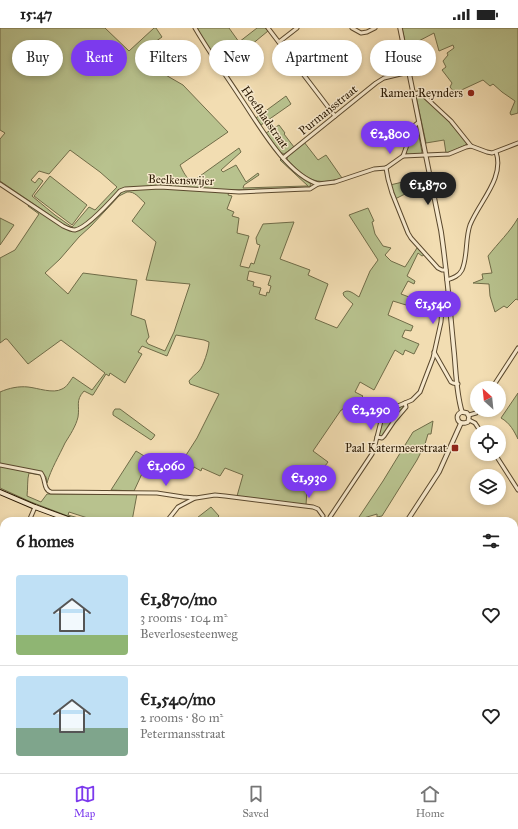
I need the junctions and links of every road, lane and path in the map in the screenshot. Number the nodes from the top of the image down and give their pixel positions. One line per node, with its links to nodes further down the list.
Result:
1 (195, 28): 21 (street, Hoefbladstraat)
2 (268, 28): 7 (street)
3 (297, 28): 8 (street)
4 (352, 28): 5 (street)
5 (375, 28)
6 (400, 28): 9 (street)
7 (277, 40)
8 (282, 40)
9 (402, 40)
10 (305, 76): 14 (street)
11 (392, 76): 14 (street, Purmansstraat)
12 (410, 76): 13 (street)
13 (414, 94): 15 (street); 17 (street)
14 (335, 116): 21 (street, Purmansstraat)
15 (419, 122): 19 (street); 20 (street)
16 (518, 143): 18 (street)
17 (471, 146): 18 (street); 19 (street)
18 (496, 152): 26 (street)
19 (426, 155): 20 (street); 25 (street)
20 (403, 156): 22 (street)
21 (283, 158): 24 (street, Hoefbladstraat)
22 (386, 168): 24 (street, Beelkenswijer); 25 (street)
23 (0, 184): 24 (street, Beelkenswijer)
24 (318, 184)
25 (446, 270): 26 (street)
26 (447, 280): 27 (street)
27 (450, 304): 29 (street); 31 (street)
28 (518, 348): 30 (street)
29 (434, 352): 31 (street); 32 (street)
30 (497, 381)
31 (458, 384): 33 (street)
32 (405, 403): 38 (street); 38 (street)
33 (462, 412): 34 (street); 36 (street)
34 (469, 416): 35 (street)
35 (469, 420): 36 (street); 37 (street)
36 (461, 423): 50 (street)
37 (477, 425)
38 (377, 437): 49 (street)
39 (500, 461): 41 (street)
40 (0, 465): 43 (street)
41 (517, 487)
42 (0, 492): 44 (main road)
43 (196, 498): 45 (street); 48 (street)
44 (35, 507): 46 (street); 47 (main road)
45 (323, 516)
46 (31, 517)
47 (62, 517)
48 (170, 517)
49 (331, 517)
50 (410, 517)

